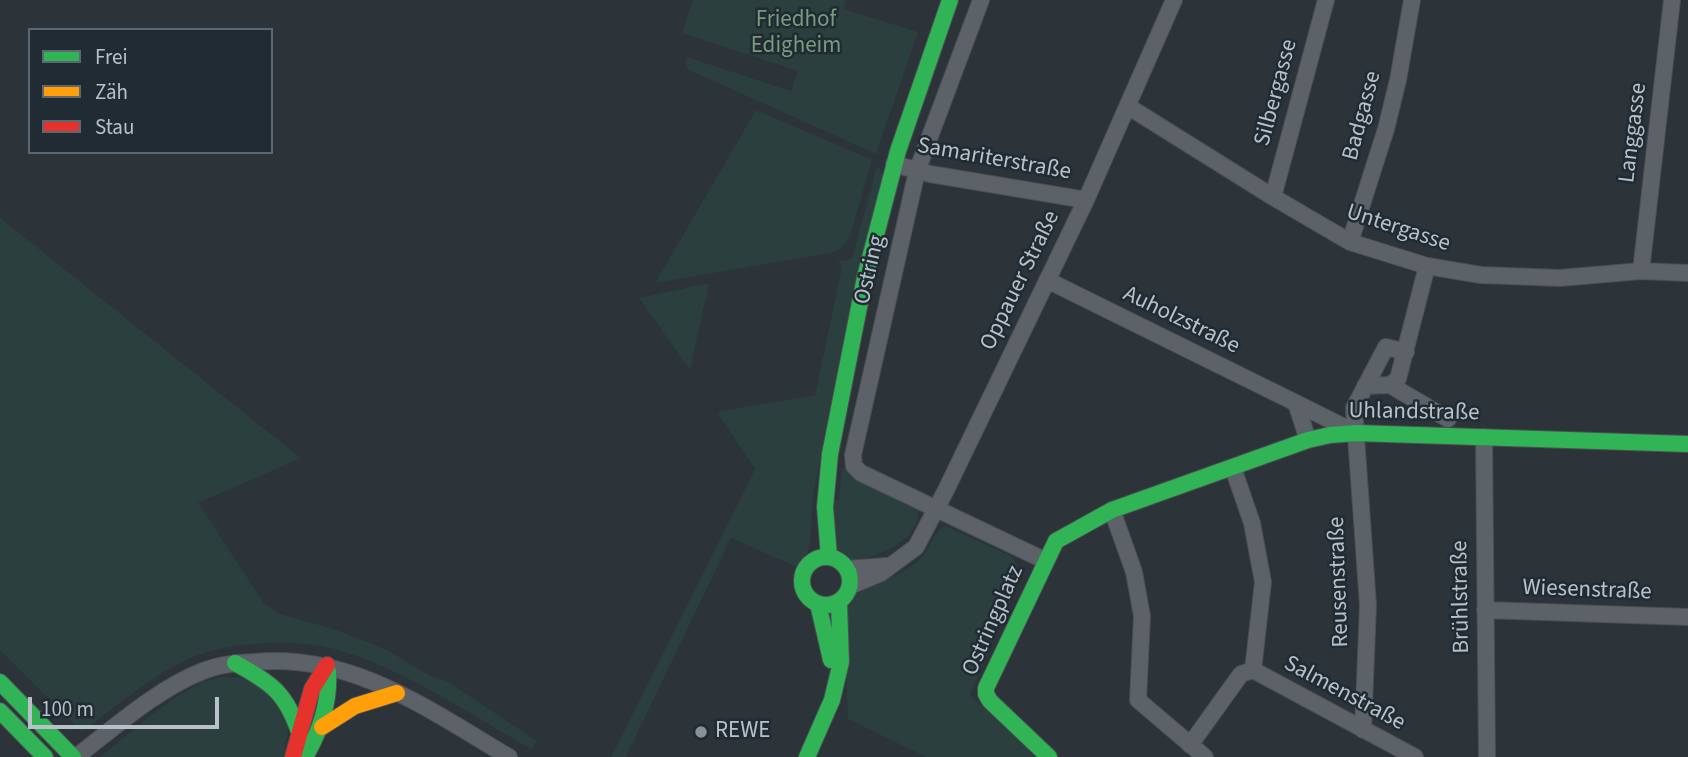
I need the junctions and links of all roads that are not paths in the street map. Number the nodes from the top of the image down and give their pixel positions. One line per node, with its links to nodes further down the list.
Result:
1 (950, 0): 8 (main road, Ostring)
2 (981, 0): 9 (street, Ostring)
3 (1174, 0): 7 (street, Oppauer Straße)
4 (1326, 0): 10 (street, Silbergasse)
5 (1412, 0): 12 (street, Badgasse)
6 (1672, 0): 14 (street, Langgasse)
7 (1129, 107): 10 (street, Untergasse); 11 (street, Oppauer Straße)
8 (894, 164): 9 (street, Samariterstraße); 29 (main road, Ostring)
9 (918, 171): 11 (street, Samariterstraße); 27 (street, Ostring)
10 (1273, 197): 12 (street, Untergasse)
11 (1086, 200): 16 (street, Oppauer Straße)
12 (1350, 242): 13 (street, Untergasse)
13 (1427, 267): 14 (street, Untergasse); 17 (street)
14 (1641, 271): 15 (street, Untergasse)
15 (1688, 273)
16 (1046, 280): 20 (street, Auholzstraße); 27 (street, Oppauer Straße)
17 (1406, 352): 18 (street); 19 (street, Reusenstraße)
18 (1390, 385): 19 (street); 21 (street, Uhlandstraße)
19 (1365, 386): 22 (street, Reusenstraße)
20 (1299, 405): 22 (street, Auholzstraße); 24 (street)
21 (1448, 419)
22 (1356, 433): 23 (main road, Uhlandstraße); 24 (main road, Uhlandstraße); 46 (street, Reusenstraße)
23 (1484, 437): 25 (main road, Uhlandstraße); 36 (street, Brühlstraße)
24 (1308, 440): 26 (main road, Uhlandstraße)
25 (1688, 444)
26 (1233, 468): 28 (main road, Uhlandstraße); 40 (street, Salmenstraße)
27 (937, 508): 30 (street, Ostringplatz); 31 (street, Oppauer Straße)
28 (1112, 510): 30 (main road, Uhlandstraße); 48 (street)
29 (821, 559): 32 (main road); 35 (main road)
30 (1046, 561): 55 (main road, Ostringplatz)
31 (889, 566): 32 (street); 33 (street, Oppauer Straße)
32 (847, 569): 33 (main road)
33 (850, 586): 34 (main road)
34 (839, 601): 35 (main road); 41 (main road)
35 (818, 604): 41 (main road)
36 (1485, 610): 37 (street, Wiesenstraße); 58 (street, Brühlstraße)
37 (1688, 617)
38 (235, 663): 39 (street); 47 (main road); 50 (street)
39 (327, 665): 43 (street); 45 (main road); 47 (main road)
40 (1253, 670): 46 (street, Salmenstraße); 48 (street, Salmenstraße)
41 (837, 674): 54 (main road)
42 (0, 682): 50 (main road)
43 (397, 693): 45 (main road); 53 (street)
44 (0, 711): 49 (main road)
45 (322, 727): 52 (main road)
46 (1363, 730): 57 (street, Salmenstraße)
47 (300, 735): 51 (main road)
48 (1190, 745): 56 (street)
49 (44, 757)
50 (74, 757)
51 (293, 757)
52 (305, 757)
53 (509, 757)
54 (807, 757)
55 (1049, 757)
56 (1205, 757)
57 (1415, 757)
58 (1487, 757)

